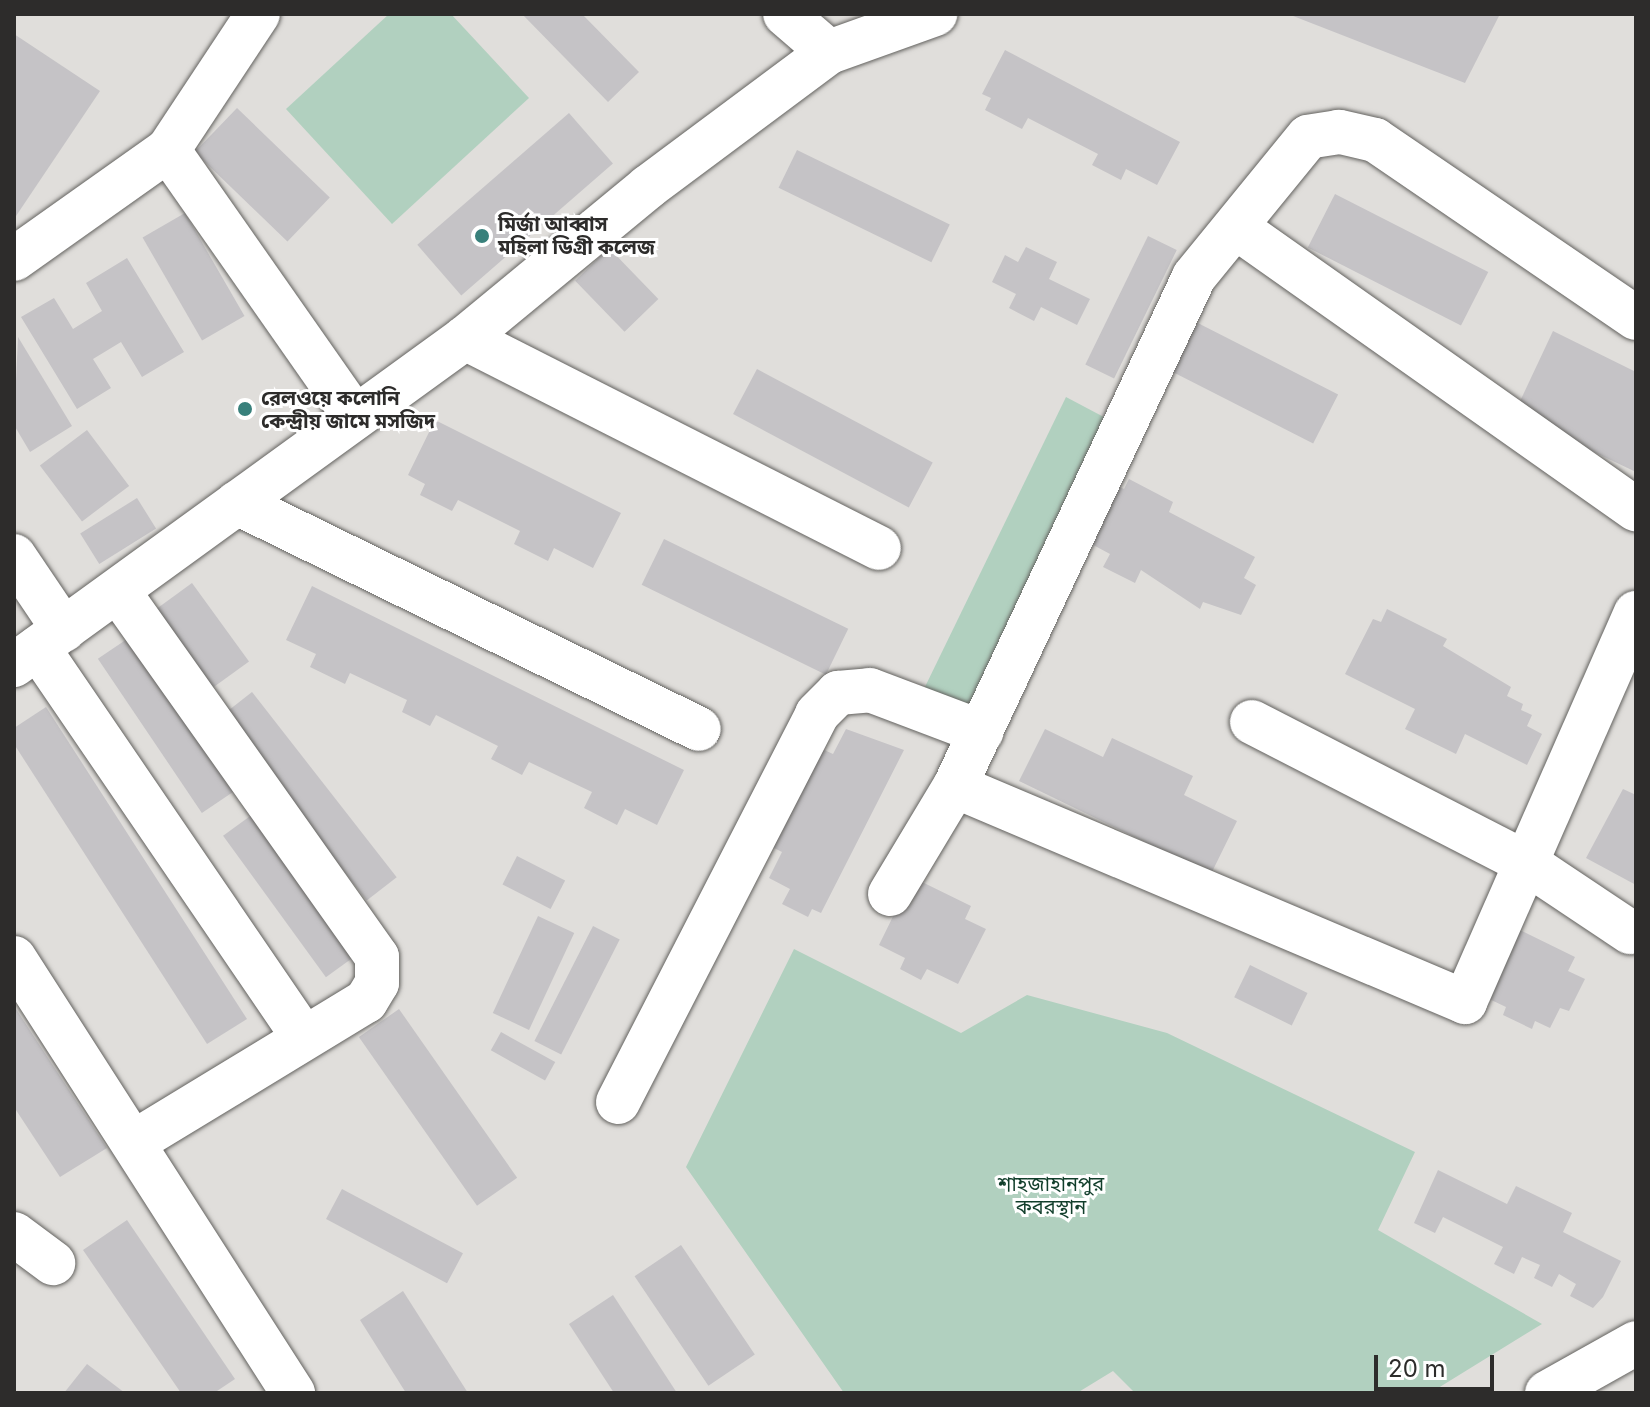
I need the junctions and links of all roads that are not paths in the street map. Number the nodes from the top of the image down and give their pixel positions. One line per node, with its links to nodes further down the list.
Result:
1 (258, 14): 5 (street)
2 (785, 14): 4 (street)
3 (935, 14): 4 (street)
4 (829, 52): 9 (street)
5 (168, 150): 7 (street); 10 (street)
6 (1237, 228): 8 (street); 12 (street); 20 (street)
7 (14, 259)
8 (1636, 318)
9 (465, 338): 10 (street); 13 (street)
10 (355, 417): 11 (street)
11 (237, 503): 15 (street); 19 (street)
12 (1636, 509)
13 (879, 548)
14 (14, 556): 17 (street)
15 (118, 591): 17 (street); 26 (street)
16 (1636, 613): 22 (street)
17 (39, 648): 26 (street)
18 (1252, 722): 22 (street)
19 (699, 729)
20 (981, 732): 21 (street); 27 (street)
21 (955, 786): 22 (street); 23 (street)
22 (1528, 864): 24 (street)
23 (890, 894)
24 (1630, 932)
25 (14, 958): 28 (street)
26 (303, 1036): 28 (street)
27 (618, 1102)
28 (134, 1142): 32 (street)
29 (14, 1234): 30 (street)
30 (53, 1263)
31 (1636, 1343): 33 (street)
32 (293, 1393)
33 (1547, 1393)

